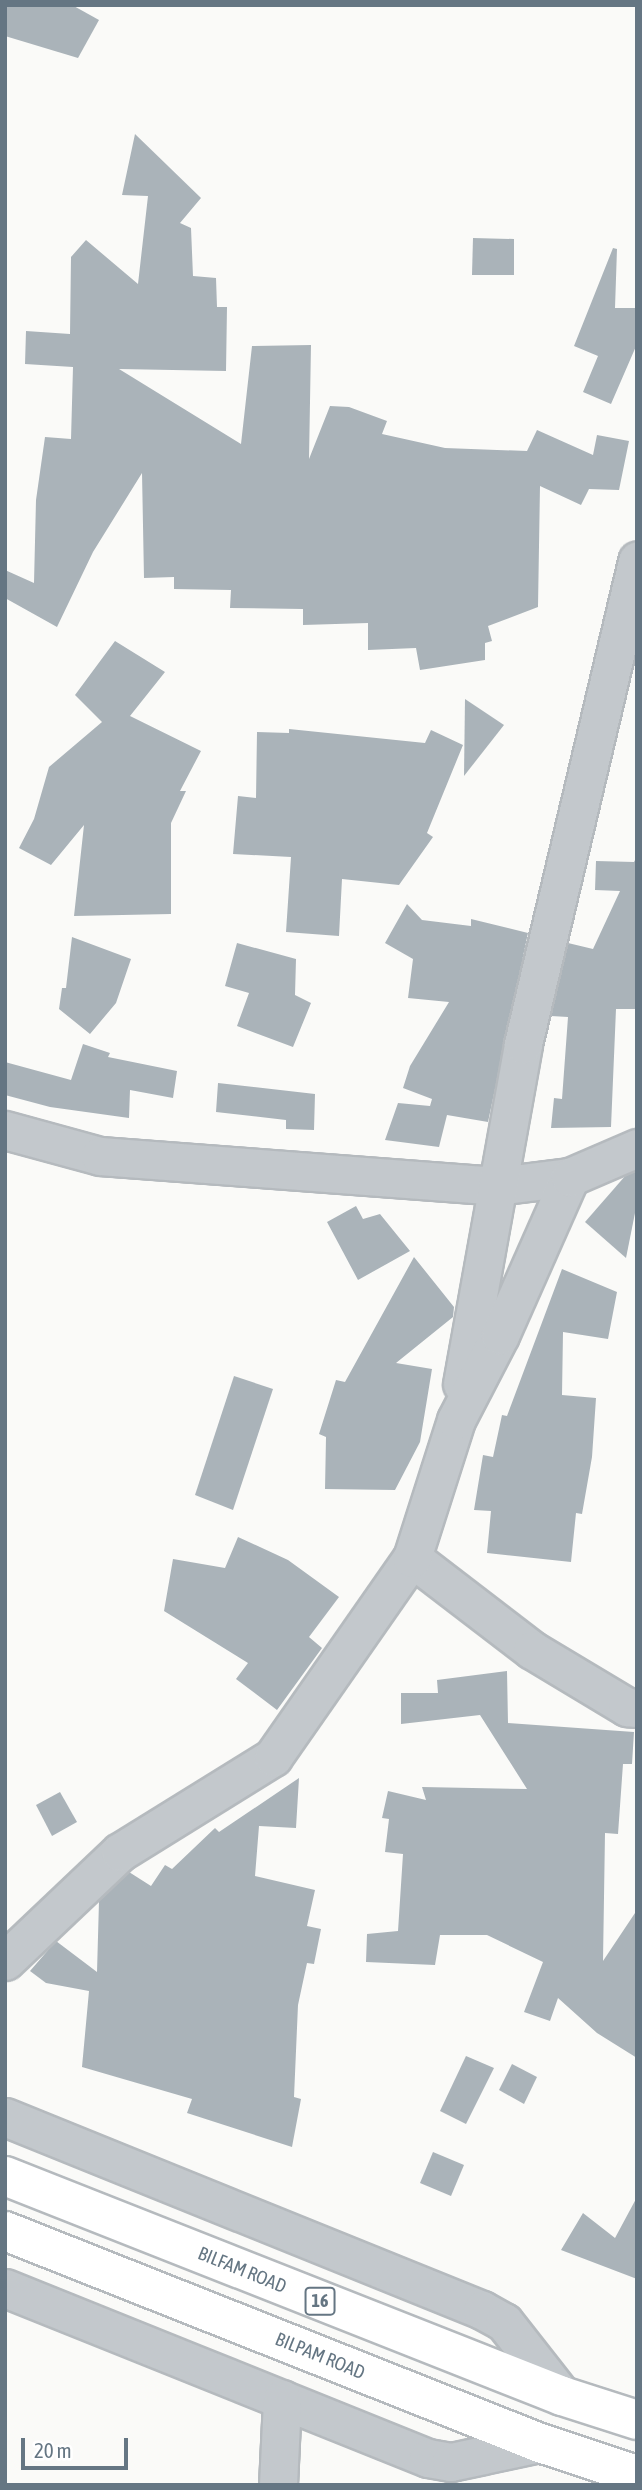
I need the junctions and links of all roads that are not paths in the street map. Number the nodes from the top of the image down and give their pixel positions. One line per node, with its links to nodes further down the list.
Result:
1 (637, 560): 5 (street)
2 (5, 1130): 5 (street)
3 (637, 1148): 4 (street)
4 (570, 1177): 5 (street); 6 (street)
5 (497, 1186): 6 (street)
6 (456, 1420): 7 (street)
7 (412, 1558): 8 (street); 9 (street)
8 (637, 1708)
9 (5, 1961)
10 (5, 2117): 14 (street)
11 (5, 2176): 14 (main road, BILFAM ROAD / 16)
12 (5, 2231): 17 (main road, BILPAM ROAD)
13 (5, 2288): 15 (street)
14 (562, 2396): 16 (main road, BILFAM ROAD / 16)
15 (282, 2399): 17 (street); 19 (street)
16 (637, 2420)
17 (540, 2443): 18 (main road, BILPAM ROAD)
18 (637, 2475)
19 (278, 2485)

